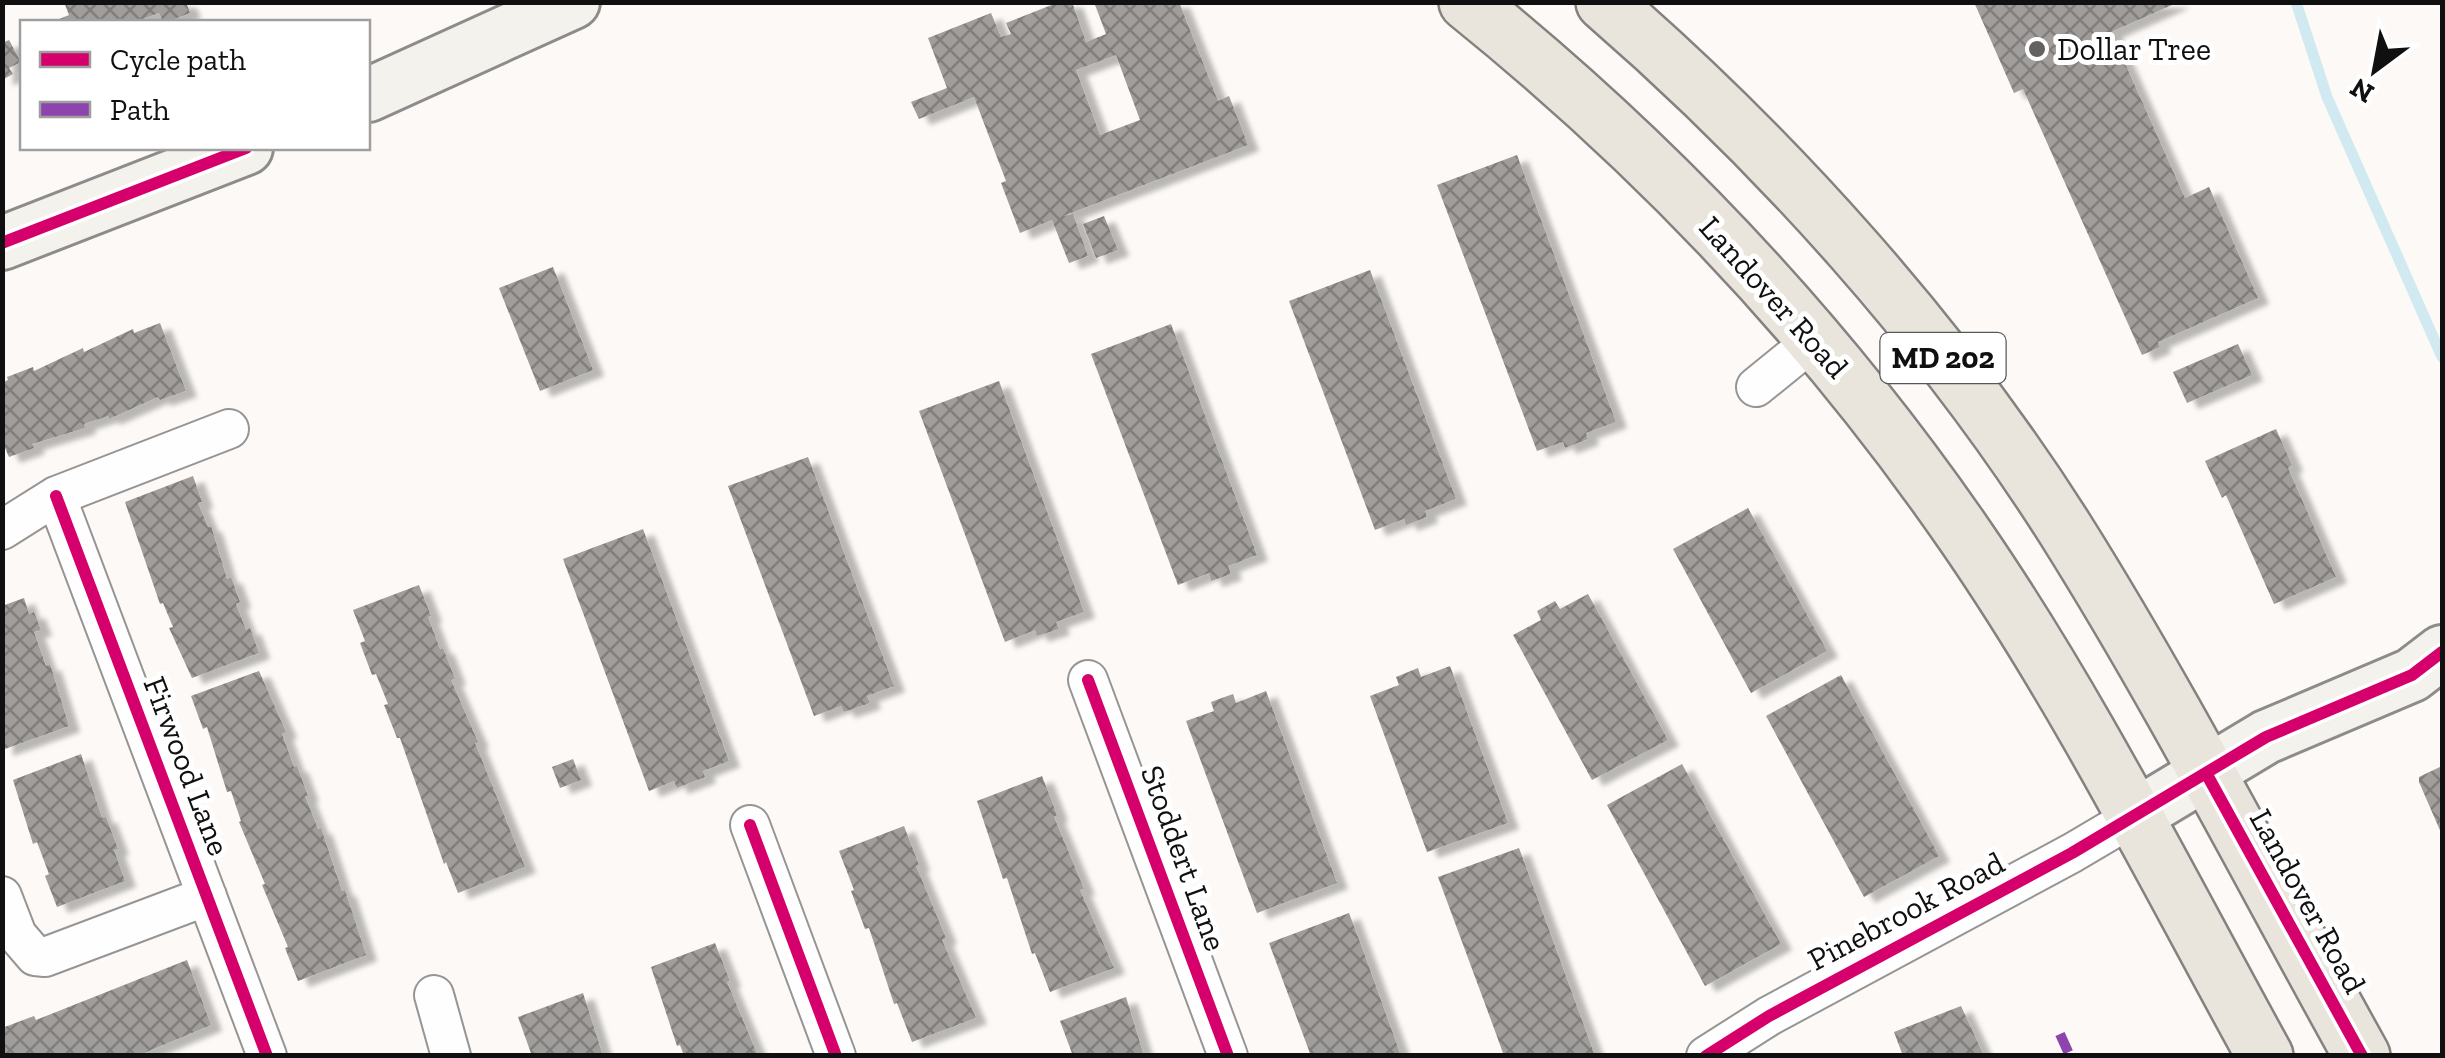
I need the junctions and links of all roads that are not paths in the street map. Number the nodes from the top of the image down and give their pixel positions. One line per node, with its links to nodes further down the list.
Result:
1 (573, 2): 4 (street)
2 (1467, 2): 7 (main road, Landover Road / MD 202)
3 (1622, 9): 14 (main road, Landover Road / MD 202)
4 (370, 94)
5 (241, 150): 6 (street)
6 (2, 243)
7 (1814, 340): 8 (street); 15 (main road, Landover Road / MD 202)
8 (1756, 388)
9 (229, 429): 10 (street)
10 (56, 496): 11 (street); 18 (street, Firwood Lane)
11 (2, 530)
12 (2432, 667): 14 (street)
13 (1088, 680): 23 (street, Stoddert Lane)
14 (2206, 774): 15 (street); 26 (main road, Landover Road / MD 202)
15 (2133, 817): 24 (street, Pinebrook Road); 25 (main road, Landover Road / MD 202)
16 (750, 825): 22 (street)
17 (2, 896): 18 (street)
18 (207, 896): 20 (street, Firwood Lane)
19 (434, 995): 21 (street)
20 (267, 1056)
21 (451, 1056)
22 (836, 1056)
23 (1228, 1056)
24 (1706, 1056)
25 (2265, 1056)
26 (2362, 1056)

